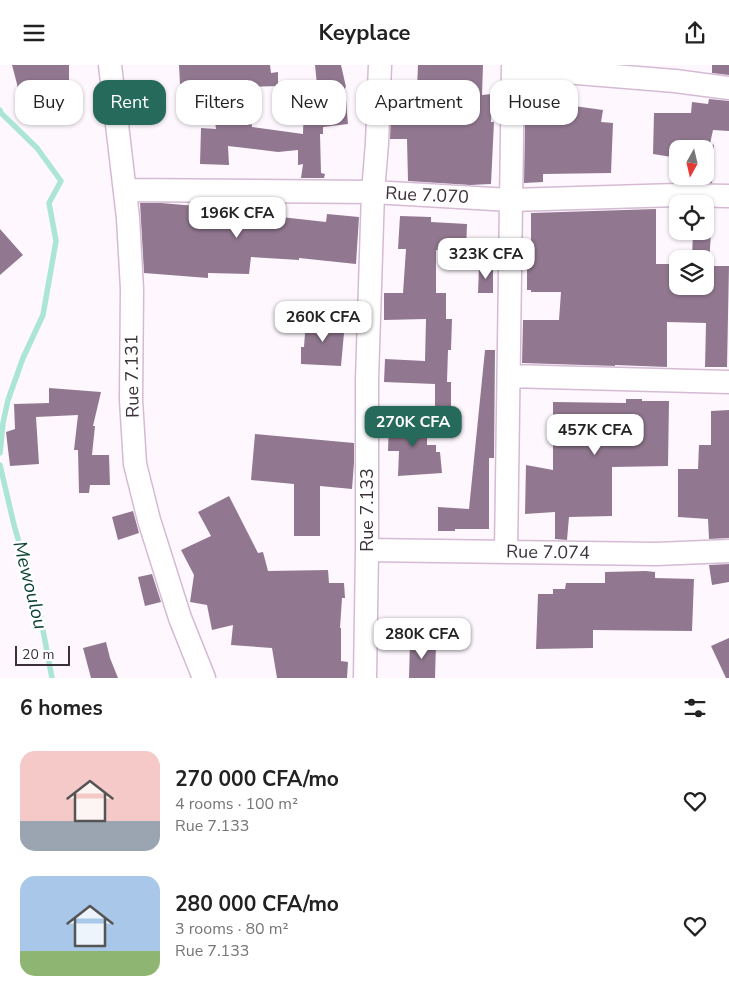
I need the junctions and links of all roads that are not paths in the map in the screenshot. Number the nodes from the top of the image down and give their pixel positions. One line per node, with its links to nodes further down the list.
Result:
1 (110, 65): 5 (street, Rue 7.131)
2 (380, 65): 6 (street, Rue 7.133)
3 (513, 67): 4 (street); 8 (street)
4 (729, 88)
5 (125, 190): 6 (street, Rue 7.070); 14 (street, Rue 7.131)
6 (374, 192): 8 (street, Rue 7.070); 11 (street, Rue 7.133)
7 (729, 196): 8 (street, Rue 7.070)
8 (511, 199): 9 (street)
9 (509, 376): 10 (street); 12 (street)
10 (729, 382)
11 (367, 550): 12 (street, Rue 7.074); 15 (street, Rue 7.133)
12 (506, 551): 13 (street, Rue 7.074)
13 (729, 551)
14 (204, 678)
15 (365, 678)

